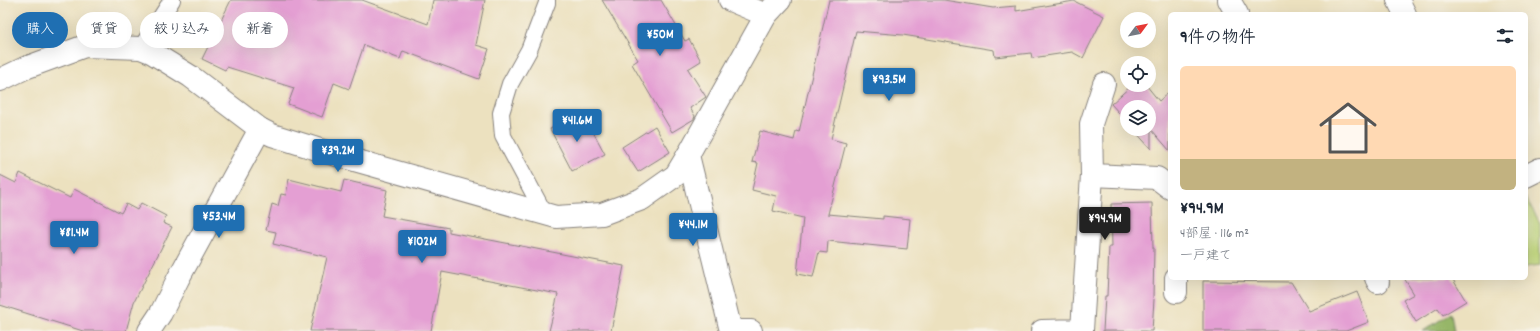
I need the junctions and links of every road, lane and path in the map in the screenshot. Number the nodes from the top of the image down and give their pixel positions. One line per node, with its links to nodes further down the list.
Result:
1 (172, 0): 7 (lane)
2 (547, 0): 20 (lane)
3 (730, 0): 6 (street)
4 (1229, 0): 8 (street)
5 (1398, 0): 9 (street)
6 (773, 7): 15 (street)
7 (164, 12)
8 (1236, 12)
9 (1404, 12)
10 (140, 48): 12 (street)
11 (141, 48): 14 (street)
12 (0, 80)
13 (1104, 84): 17 (street)
14 (260, 128): 20 (street); 21 (street)
15 (688, 155): 20 (street); 22 (street)
16 (1540, 169): 18 (street)
17 (1092, 175): 19 (street); 24 (street)
18 (1528, 175)
19 (1168, 186)
20 (544, 213)
21 (149, 331)
22 (731, 331): 23 (street)
23 (751, 331)
24 (1042, 331)

